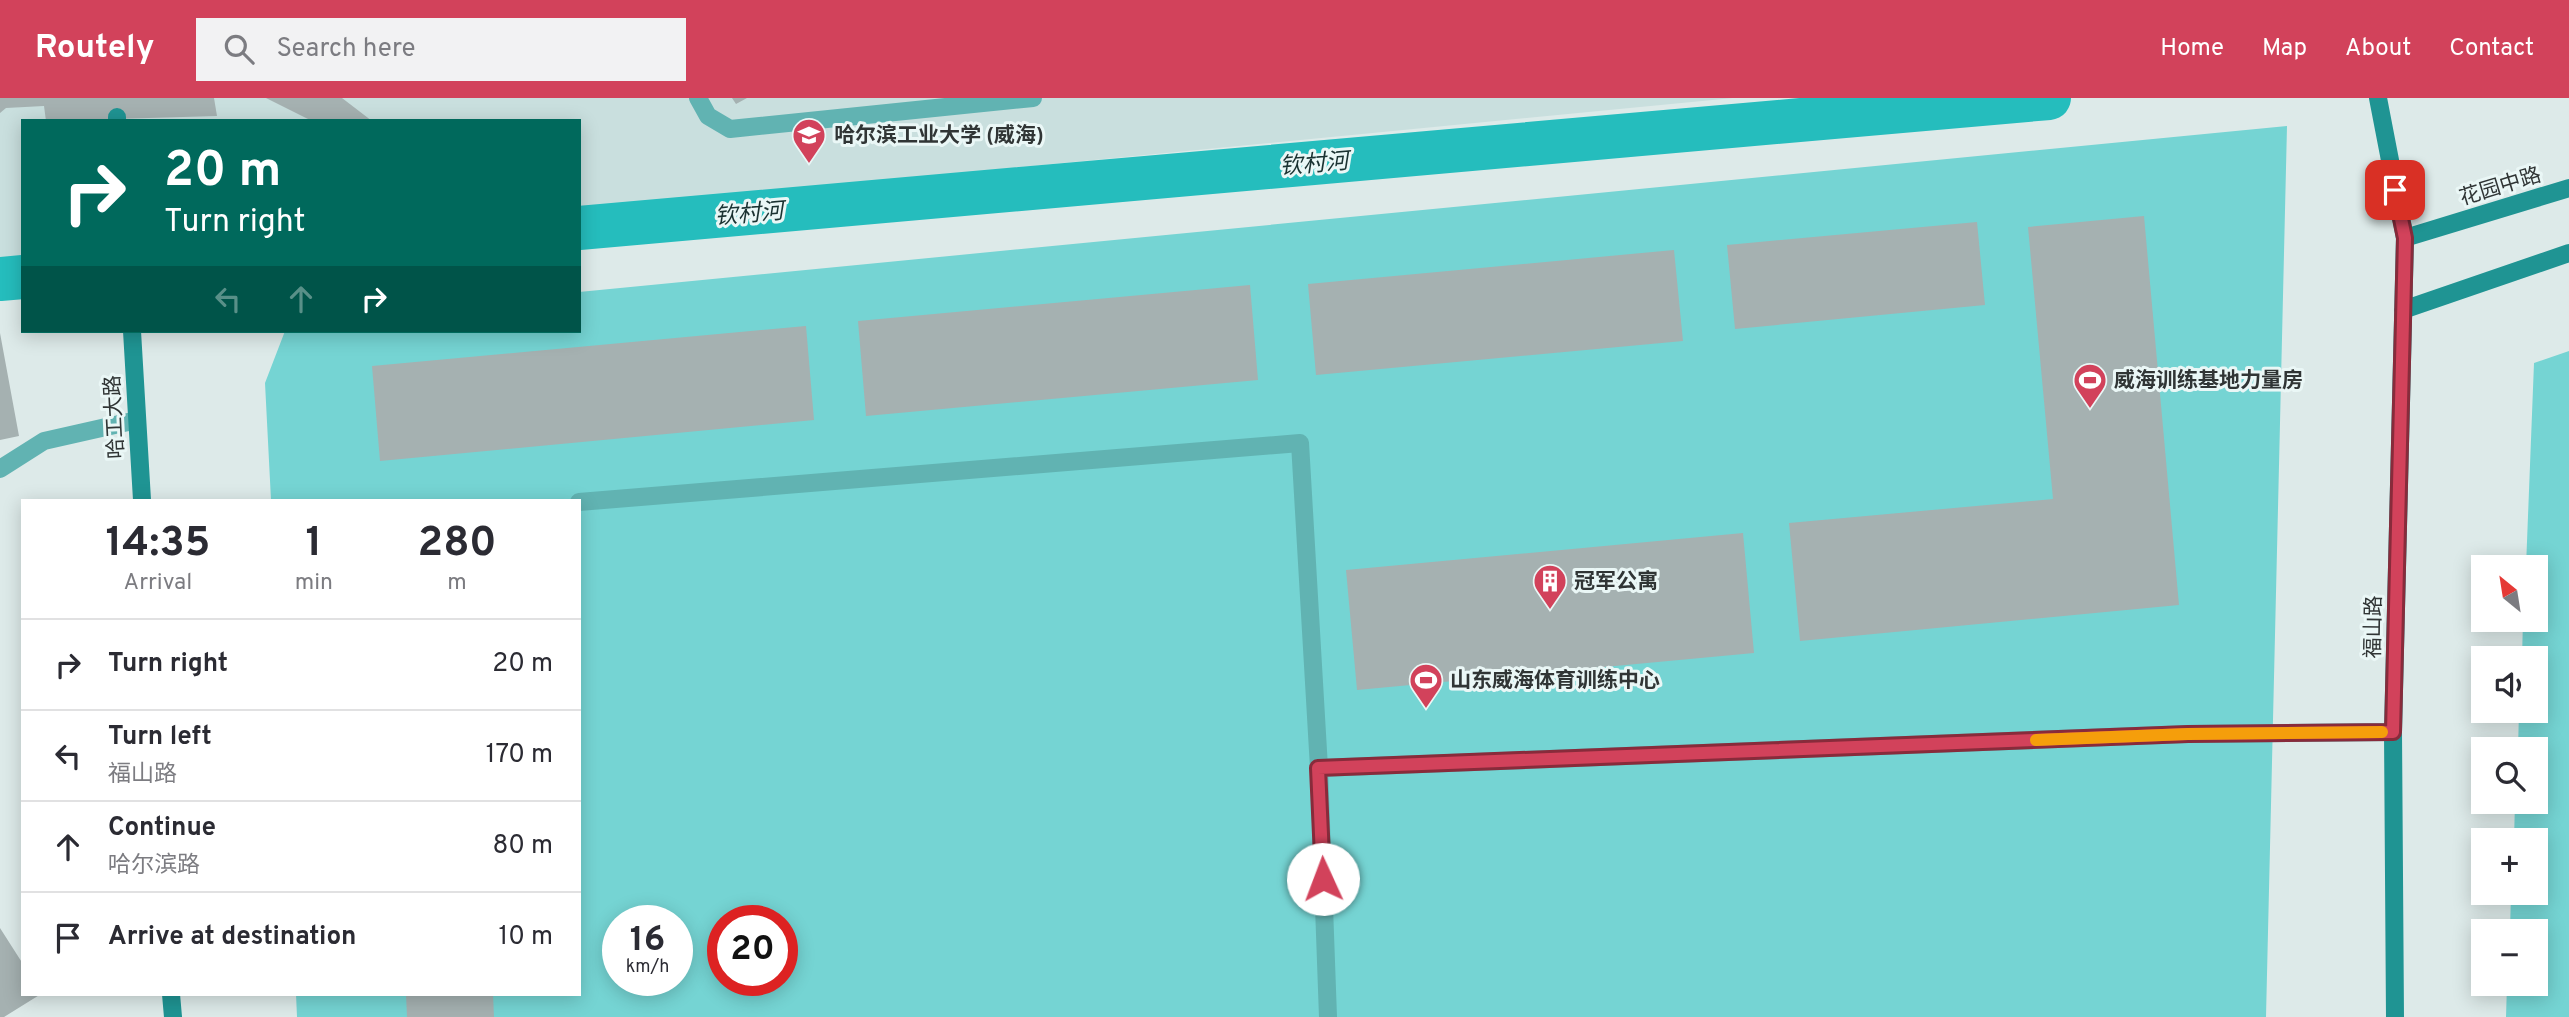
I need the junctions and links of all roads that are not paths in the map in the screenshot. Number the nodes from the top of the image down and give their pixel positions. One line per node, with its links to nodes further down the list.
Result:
1 (698, 98): 2 (street)
2 (1032, 98)
3 (2378, 98): 5 (main road, 福山路)
4 (2569, 188): 5 (main road, 花园中路)
5 (2405, 238): 7 (main road, 福山路)
6 (2569, 254): 7 (main road)
7 (2403, 310): 13 (main road, 福山路)
8 (132, 333): 9 (main road, 哈工大路)
9 (137, 420): 10 (street); 11 (main road, 哈工大路)
10 (0, 469)
11 (142, 499)
12 (581, 502): 14 (street)
13 (2393, 732): 14 (street); 18 (main road, 福山路)
14 (1318, 768): 17 (street)
15 (171, 996): 16 (main road)
16 (173, 1017)
17 (1328, 1017)
18 (2395, 1017)

